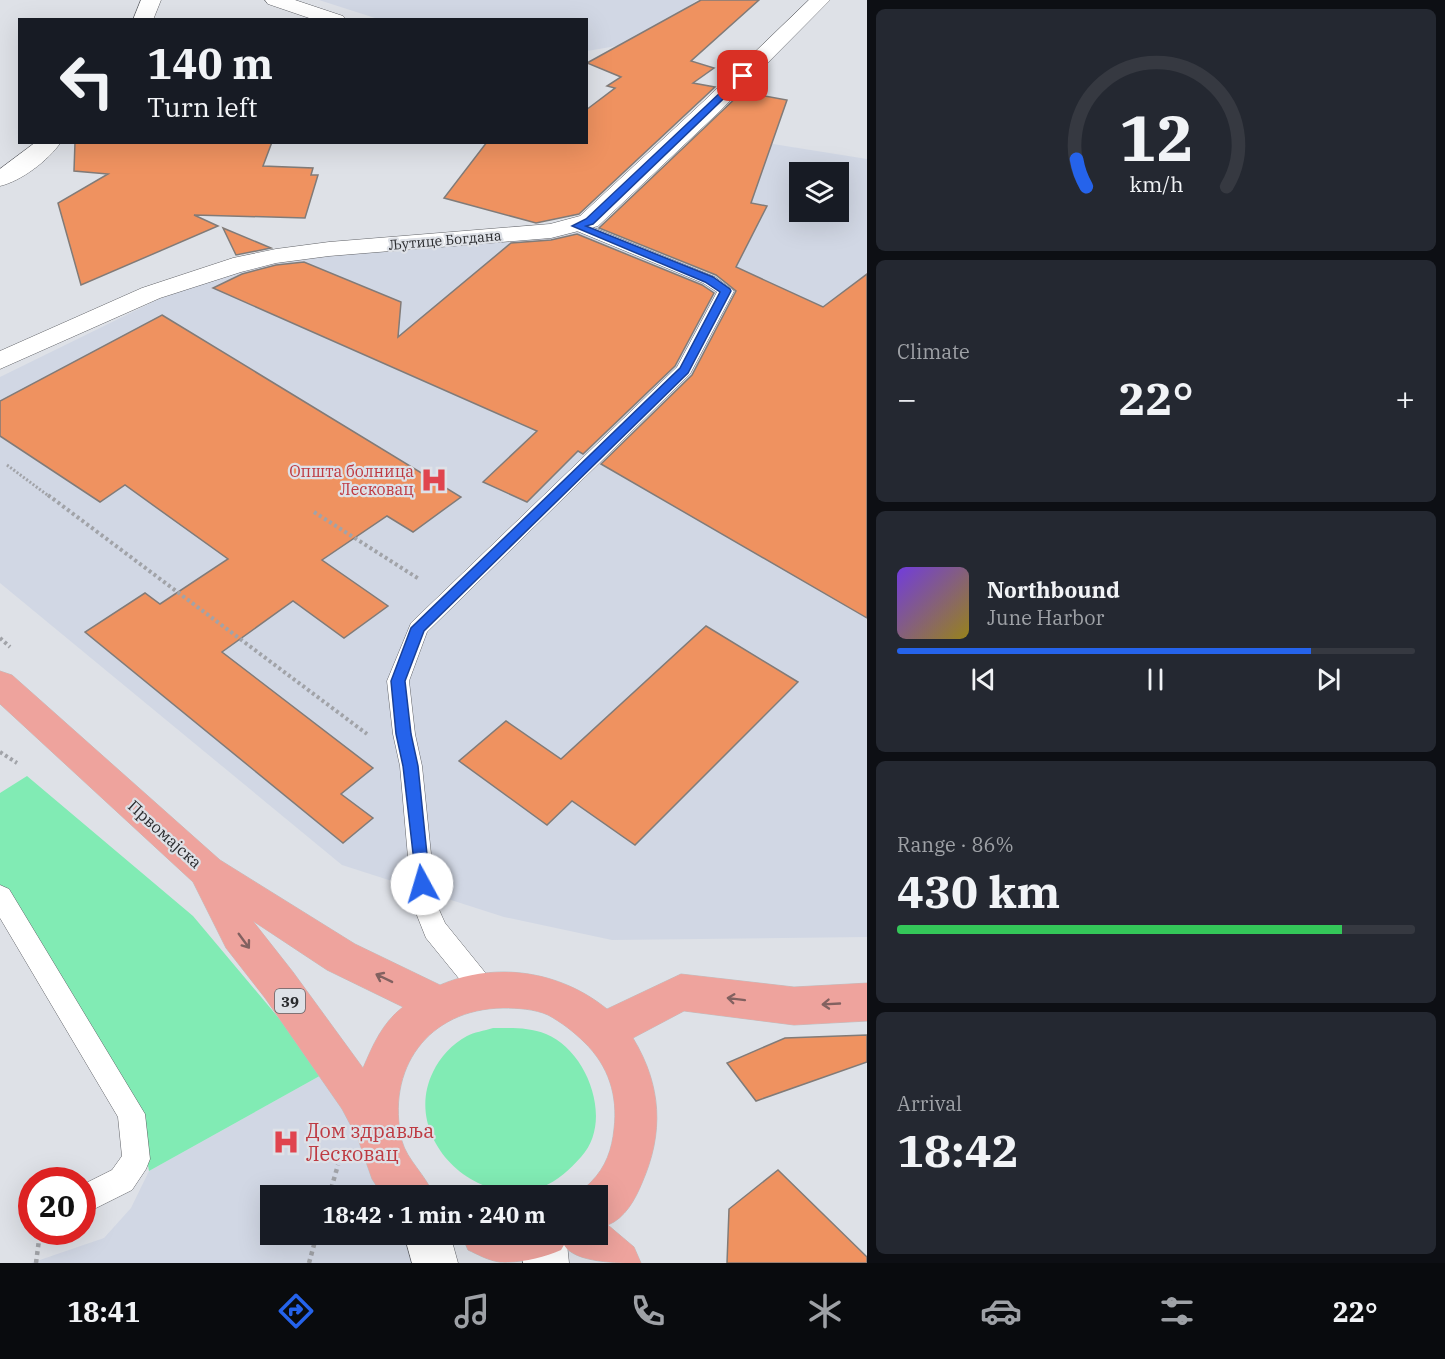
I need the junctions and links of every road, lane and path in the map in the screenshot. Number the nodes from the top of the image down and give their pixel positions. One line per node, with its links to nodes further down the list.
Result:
1 (151, 0): 4 (street)
2 (274, 0): 5 (street)
3 (820, 0): 8 (street, Љутице Богдана)
4 (144, 18)
5 (330, 18)
6 (48, 144): 7 (street)
7 (0, 179)
8 (577, 226): 9 (street, Љутице Богдана); 12 (lane)
9 (0, 361)
10 (8, 465): 16 (path)
11 (314, 512): 12 (path)
12 (450, 598): 16 (lane)
13 (0, 684): 17 (main road, Првомајска / 39)
14 (0, 752): 15 (path)
15 (17, 763)
16 (411, 766): 19 (lane)
17 (206, 871): 21 (main road, one-way to 17); 23 (main road, Првомајска / 39, one-way to 23)
18 (0, 896): 25 (lane)
19 (483, 989): 21 (main road); 22 (main road)
20 (867, 1002): 22 (main road, one-way to 22)
21 (434, 1006): 23 (main road)
22 (604, 1032): 26 (main road)
23 (377, 1131): 24 (main road)
24 (403, 1185)
25 (96, 1194)
26 (608, 1196)
27 (38, 1245): 32 (path)
28 (314, 1245): 33 (path)
29 (430, 1245): 34 (street)
30 (545, 1245): 35 (street)
31 (596, 1245): 36 (main road)
32 (36, 1263)
33 (309, 1263)
34 (435, 1263)
35 (546, 1263)
36 (618, 1263)

